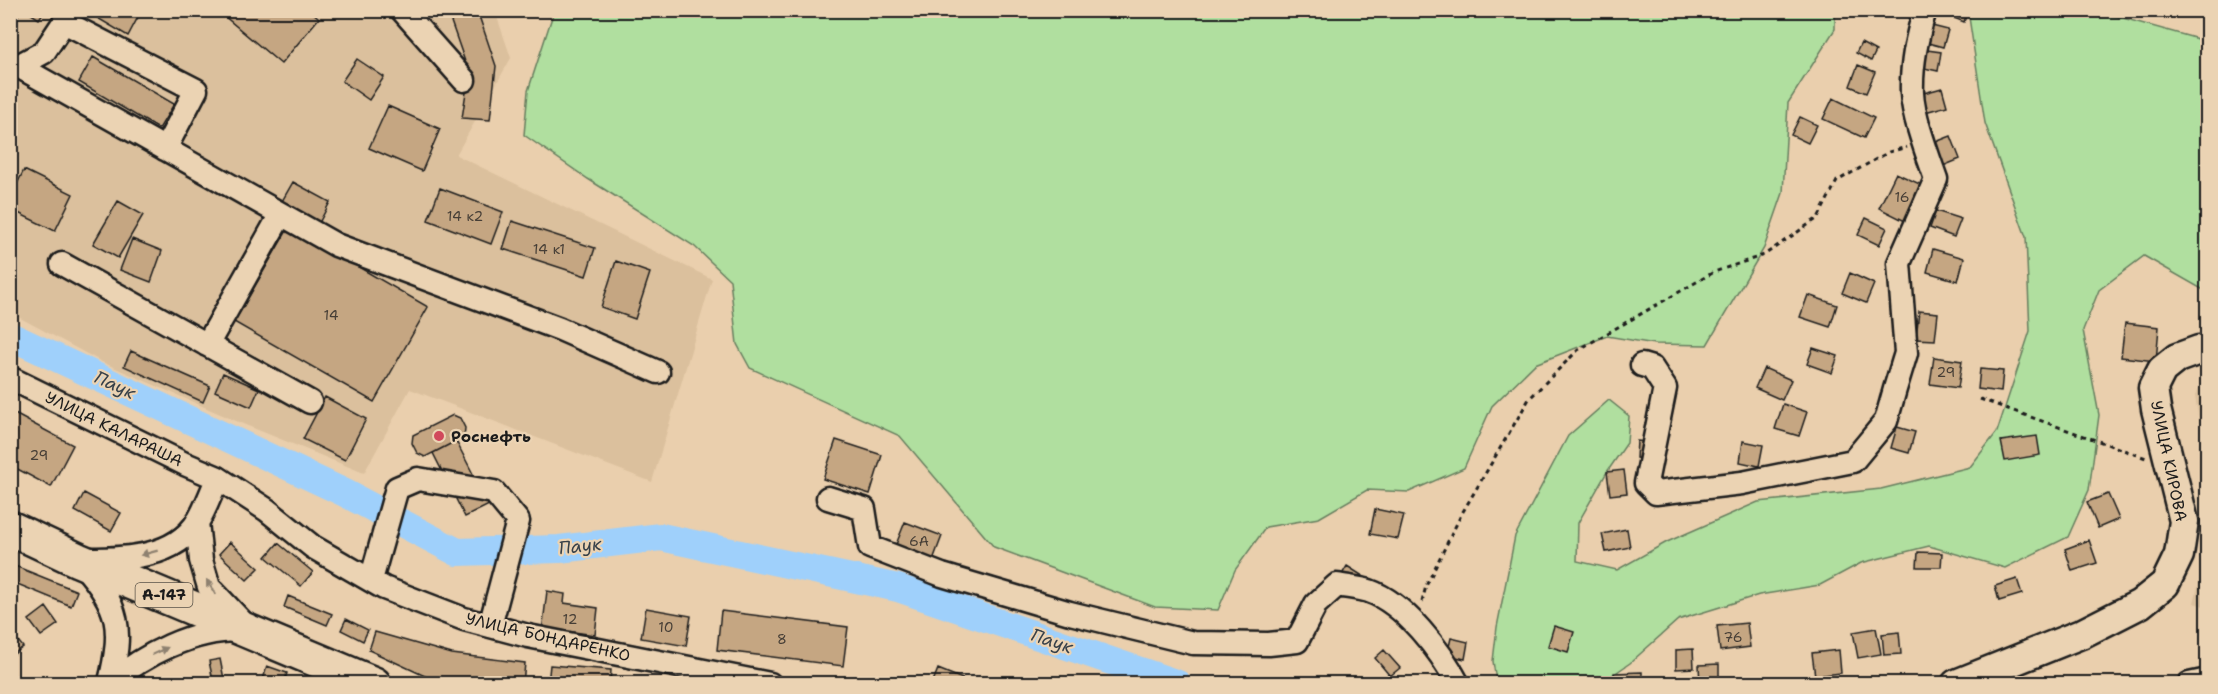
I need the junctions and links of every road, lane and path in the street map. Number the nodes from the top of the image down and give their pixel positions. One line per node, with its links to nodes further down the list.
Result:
1 (402, 10): 5 (street)
2 (1924, 10): 6 (street)
3 (67, 16): 4 (street); 7 (street)
4 (14, 66): 7 (street)
5 (464, 80)
6 (1923, 144): 12 (street); 24 (path)
7 (165, 149): 8 (street)
8 (281, 214): 10 (street); 13 (street)
9 (62, 264): 10 (street)
10 (207, 345): 16 (street)
11 (2208, 352): 17 (main road, УЛИЦА КИРОВА)
12 (1642, 365)
13 (658, 372)
14 (10, 378): 18 (street, УЛИЦА КАЛАРАША)
15 (1980, 399): 17 (path)
16 (310, 402)
17 (2170, 466): 32 (main road, УЛИЦА КИРОВА)
18 (218, 478): 20 (street); 23 (street, УЛИЦА БОНДАРЕНКО)
19 (828, 498): 31 (street)
20 (197, 522): 22 (street, one-way to 22); 26 (street, one-way to 20)
21 (10, 528): 22 (highway, А-147)
22 (78, 560): 26 (highway, А-147); 28 (street)
23 (371, 580): 25 (street, УЛИЦА БОНДАРЕНКО); 25 (street)
24 (1422, 602)
25 (490, 626): 30 (street, УЛИЦА БОНДАРЕНКО)
26 (250, 630): 28 (street, one-way to 26); 29 (highway, А-147)
27 (2208, 680): 33 (street)
28 (111, 683)
29 (374, 684)
30 (770, 684)
31 (1458, 684)
32 (1956, 684)
33 (2189, 684)

